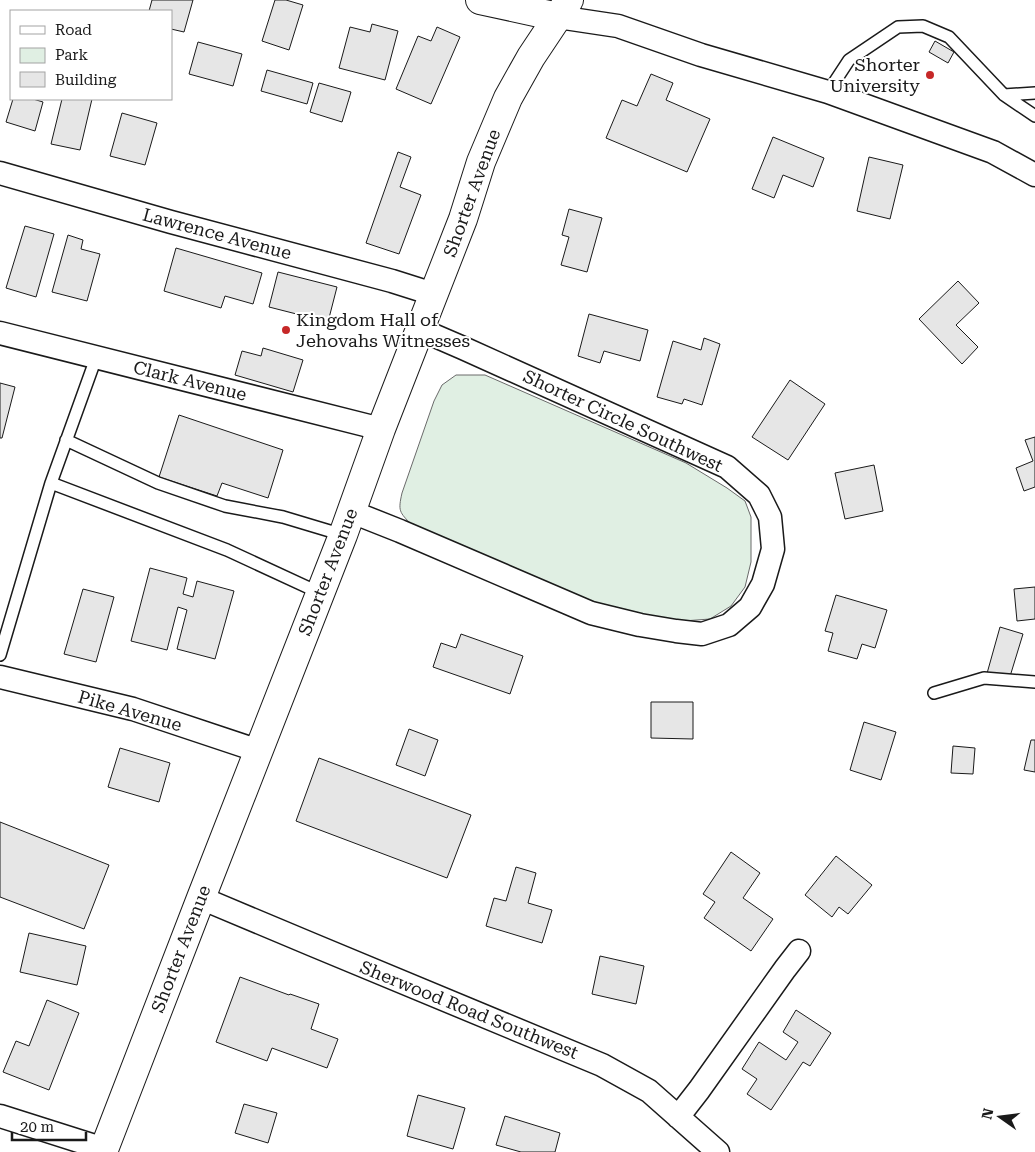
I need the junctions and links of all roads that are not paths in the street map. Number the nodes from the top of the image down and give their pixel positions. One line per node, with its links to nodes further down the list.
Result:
1 (480, 0): 2 (main road)
2 (563, 8): 3 (street); 9 (main road, Shorter Avenue)
3 (828, 92): 5 (lane); 8 (street)
4 (1035, 93): 5 (lane)
5 (1004, 95): 6 (lane)
6 (1035, 116)
7 (0, 173): 9 (street, Lawrence Avenue)
8 (1035, 175)
9 (433, 294): 10 (main road, Shorter Avenue)
10 (419, 329): 13 (main road, Shorter Avenue); 16 (street, Shorter Circle Southwest)
11 (0, 333): 12 (street, Clark Avenue)
12 (96, 358): 13 (street, Clark Avenue); 14 (lane)
13 (380, 429): 16 (main road, Shorter Avenue)
14 (66, 440): 15 (lane); 16 (lane)
15 (50, 483): 17 (lane); 18 (lane)
16 (348, 523): 17 (main road, Shorter Avenue)
17 (320, 593): 22 (main road, Shorter Avenue)
18 (0, 655)
19 (0, 677): 22 (street, Pike Avenue)
20 (1035, 682): 21 (lane)
21 (934, 693)
22 (259, 751): 23 (main road, Shorter Avenue)
23 (201, 898): 26 (street, Sherwood Road Southwest); 27 (main road, Shorter Avenue)
24 (799, 951): 26 (street)
25 (0, 1116): 27 (street)
26 (678, 1117): 28 (street, Sherwood Road Southwest)
27 (104, 1150)
28 (718, 1152)

